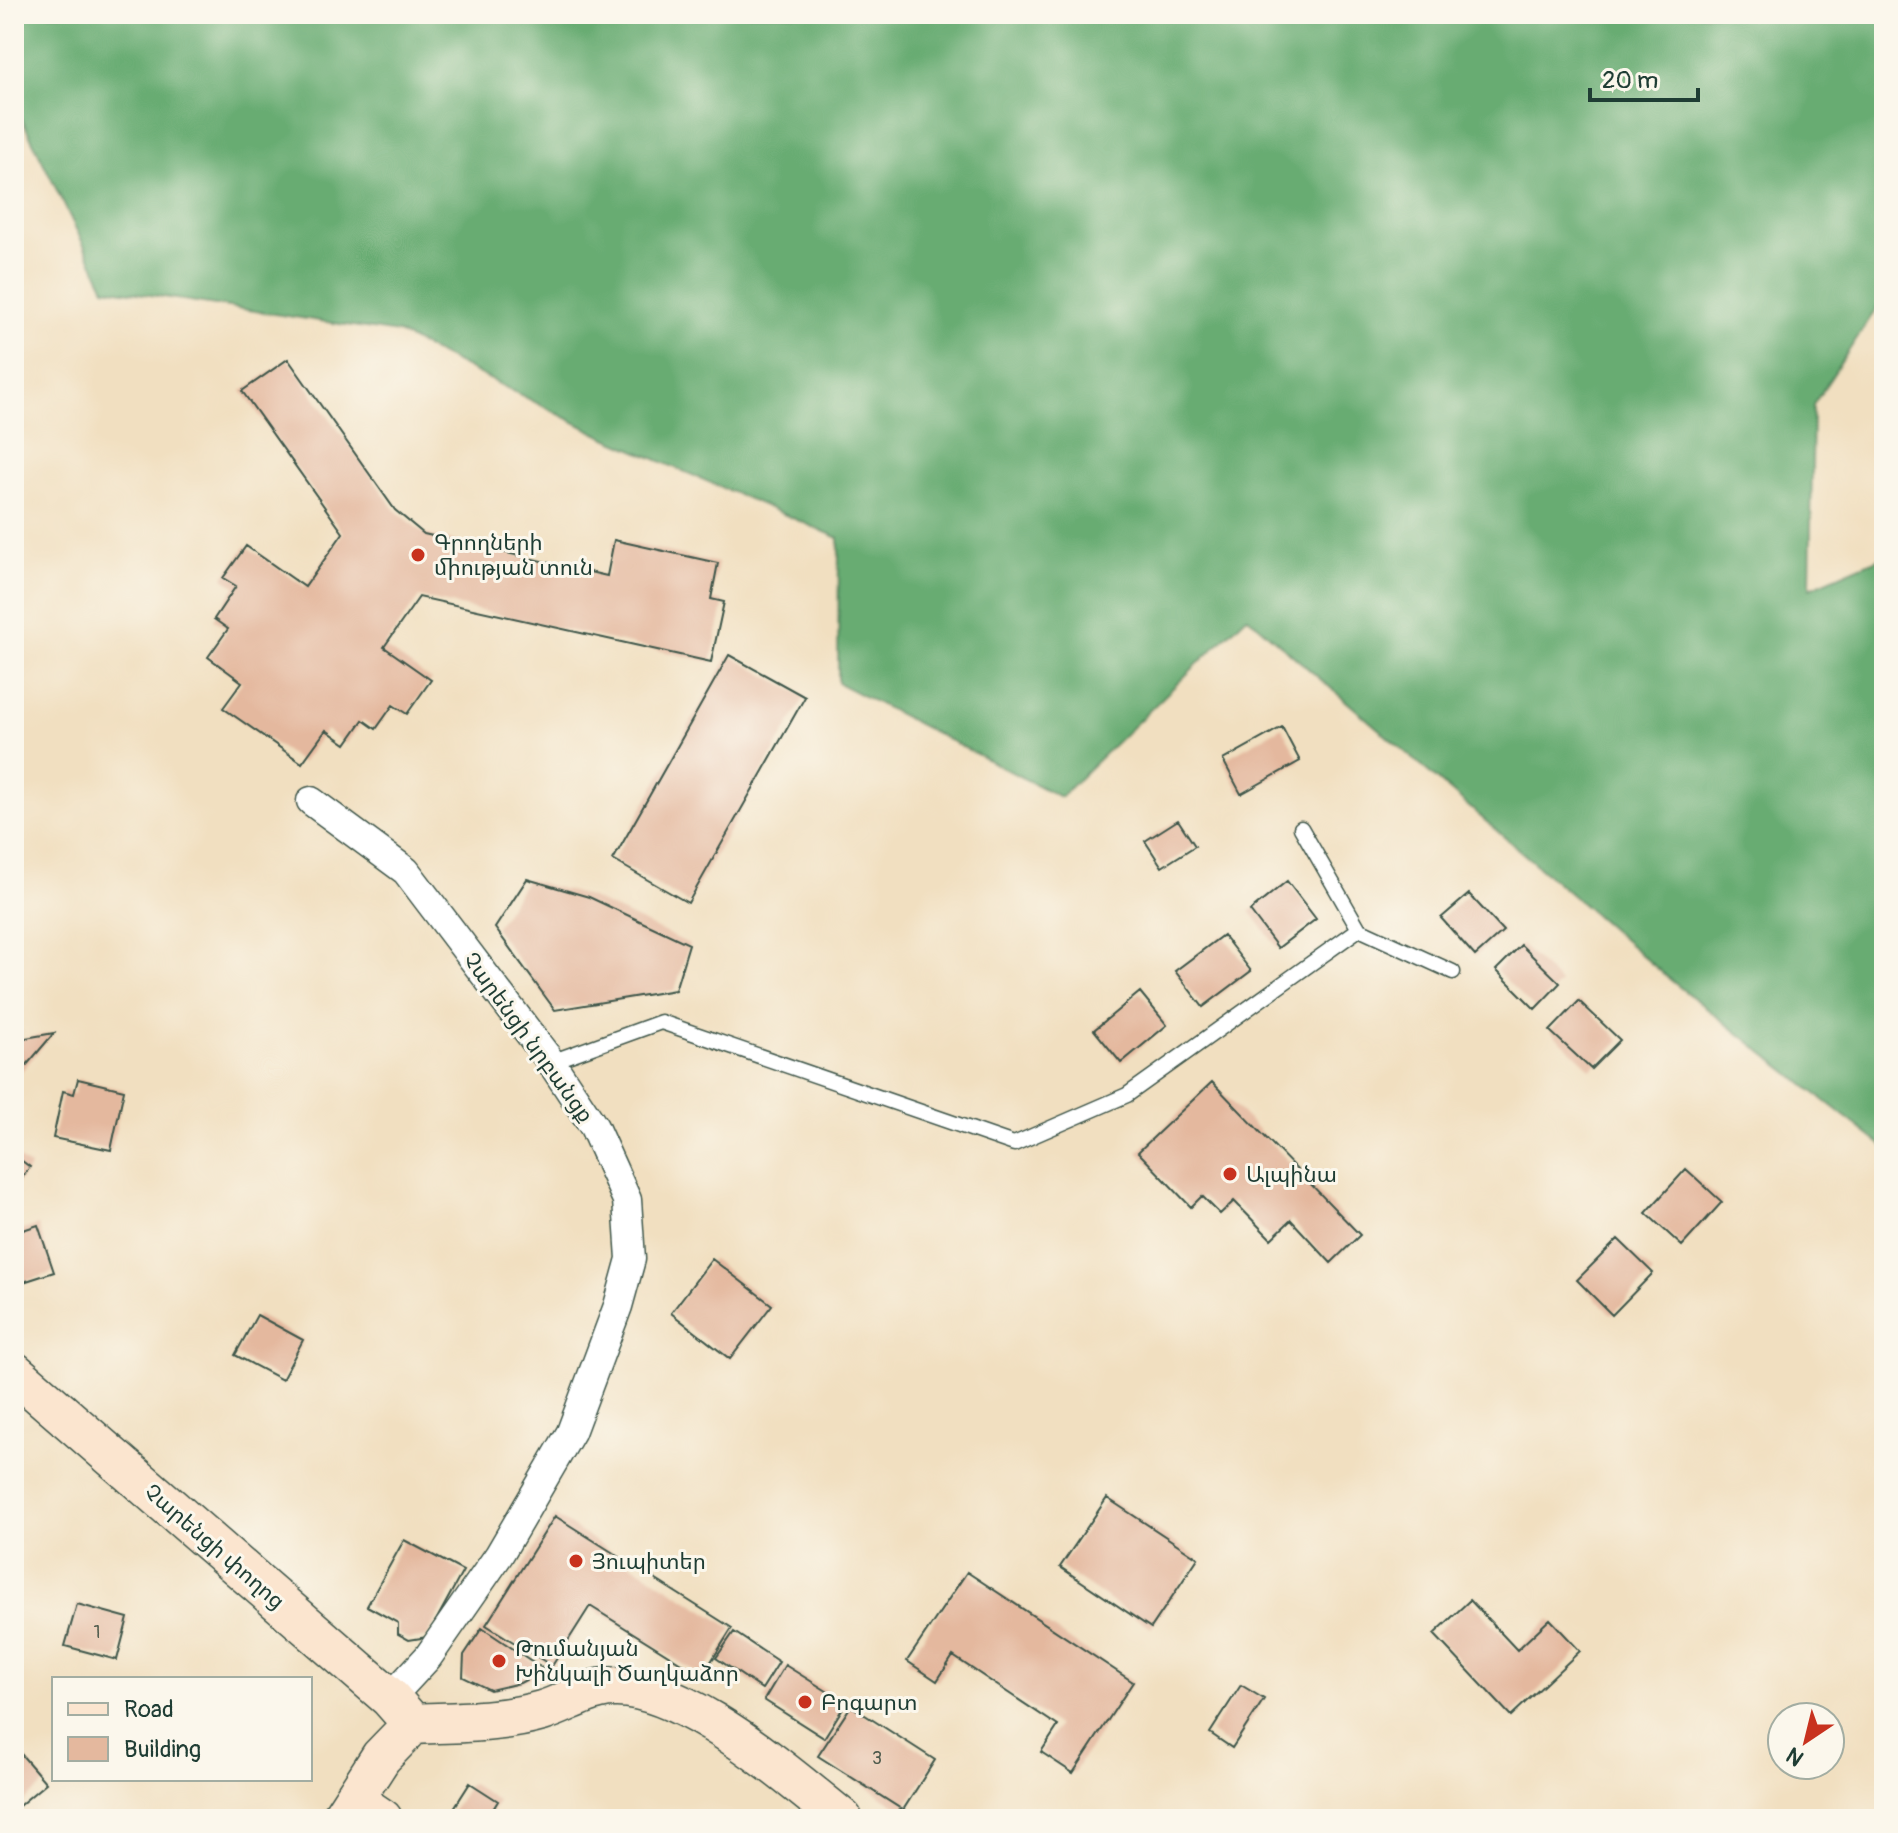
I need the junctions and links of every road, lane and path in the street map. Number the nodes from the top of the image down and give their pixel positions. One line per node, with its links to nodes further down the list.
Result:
1 (311, 801): 5 (street, Չարենցի նրբանցք)
2 (1301, 828): 3 (lane)
3 (1359, 929): 4 (lane); 5 (lane)
4 (1453, 972)
5 (551, 1062): 7 (street, Չարենցի նրբանցք)
6 (14, 1372): 7 (main road, Չարենցի փողոց)
7 (402, 1711): 8 (main road); 9 (main road)
8 (359, 1813)
9 (842, 1819)

